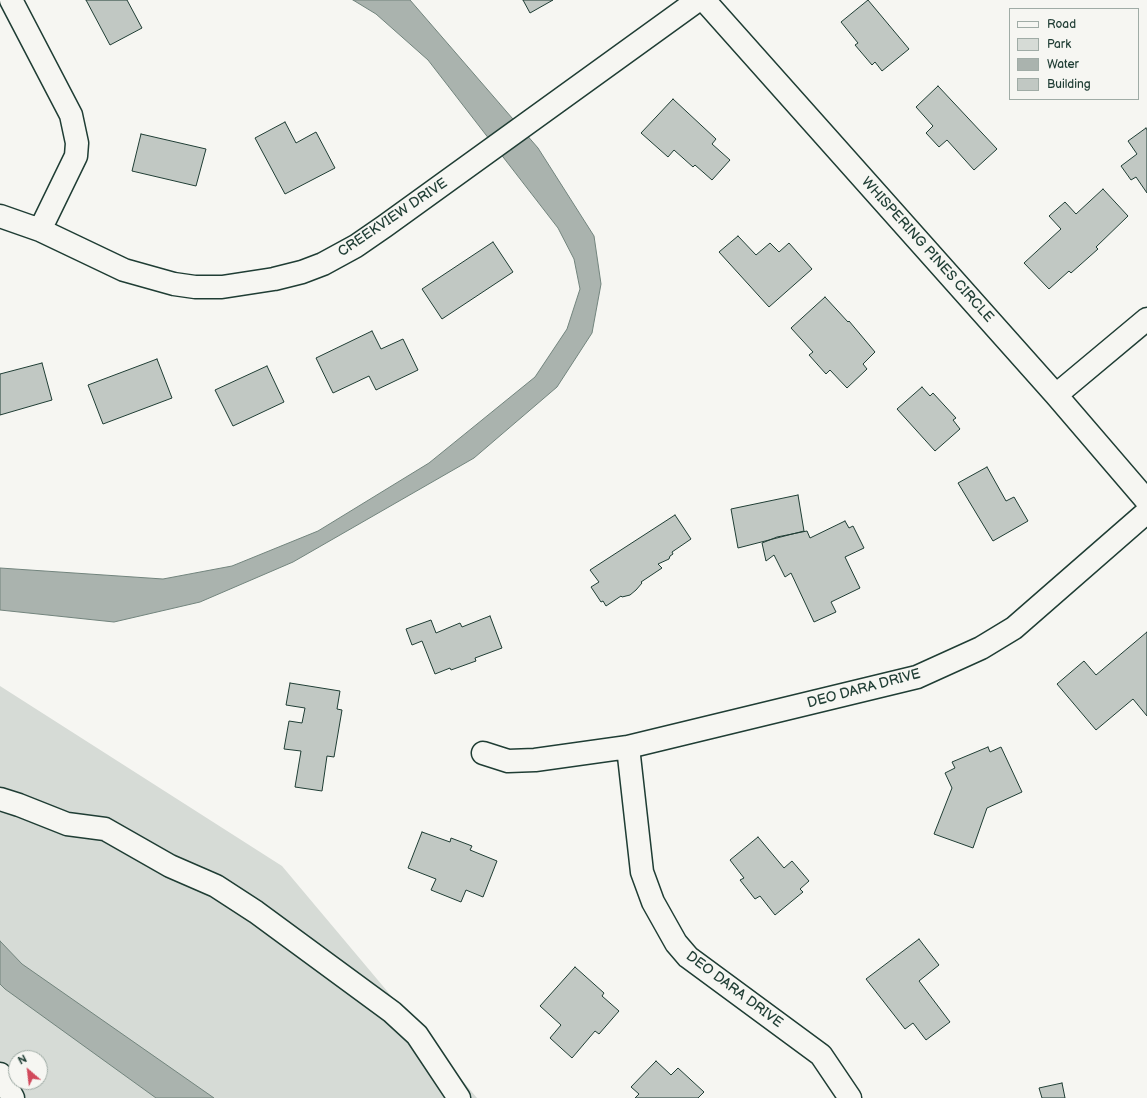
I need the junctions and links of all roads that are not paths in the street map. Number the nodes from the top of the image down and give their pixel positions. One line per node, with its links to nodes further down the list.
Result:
1 (11, 0): 5 (street)
2 (698, 0): 5 (street, CREEKVIEW DRIVE)
3 (704, 0): 7 (street, WHISPERING PINES CIRCLE)
4 (0, 216): 5 (street, CREEKVIEW DRIVE)
5 (40, 230)
6 (1147, 319): 7 (street)
7 (1056, 395): 8 (street, WHISPERING PINES CIRCLE)
8 (1147, 501)
9 (1147, 512): 10 (street, DEO DARA DRIVE)
10 (628, 746): 11 (street, DEO DARA DRIVE); 16 (street, DEO DARA DRIVE)
11 (483, 753)
12 (0, 799): 15 (street)
13 (0, 1074): 14 (street)
14 (13, 1098)
15 (459, 1098)
16 (850, 1098)

